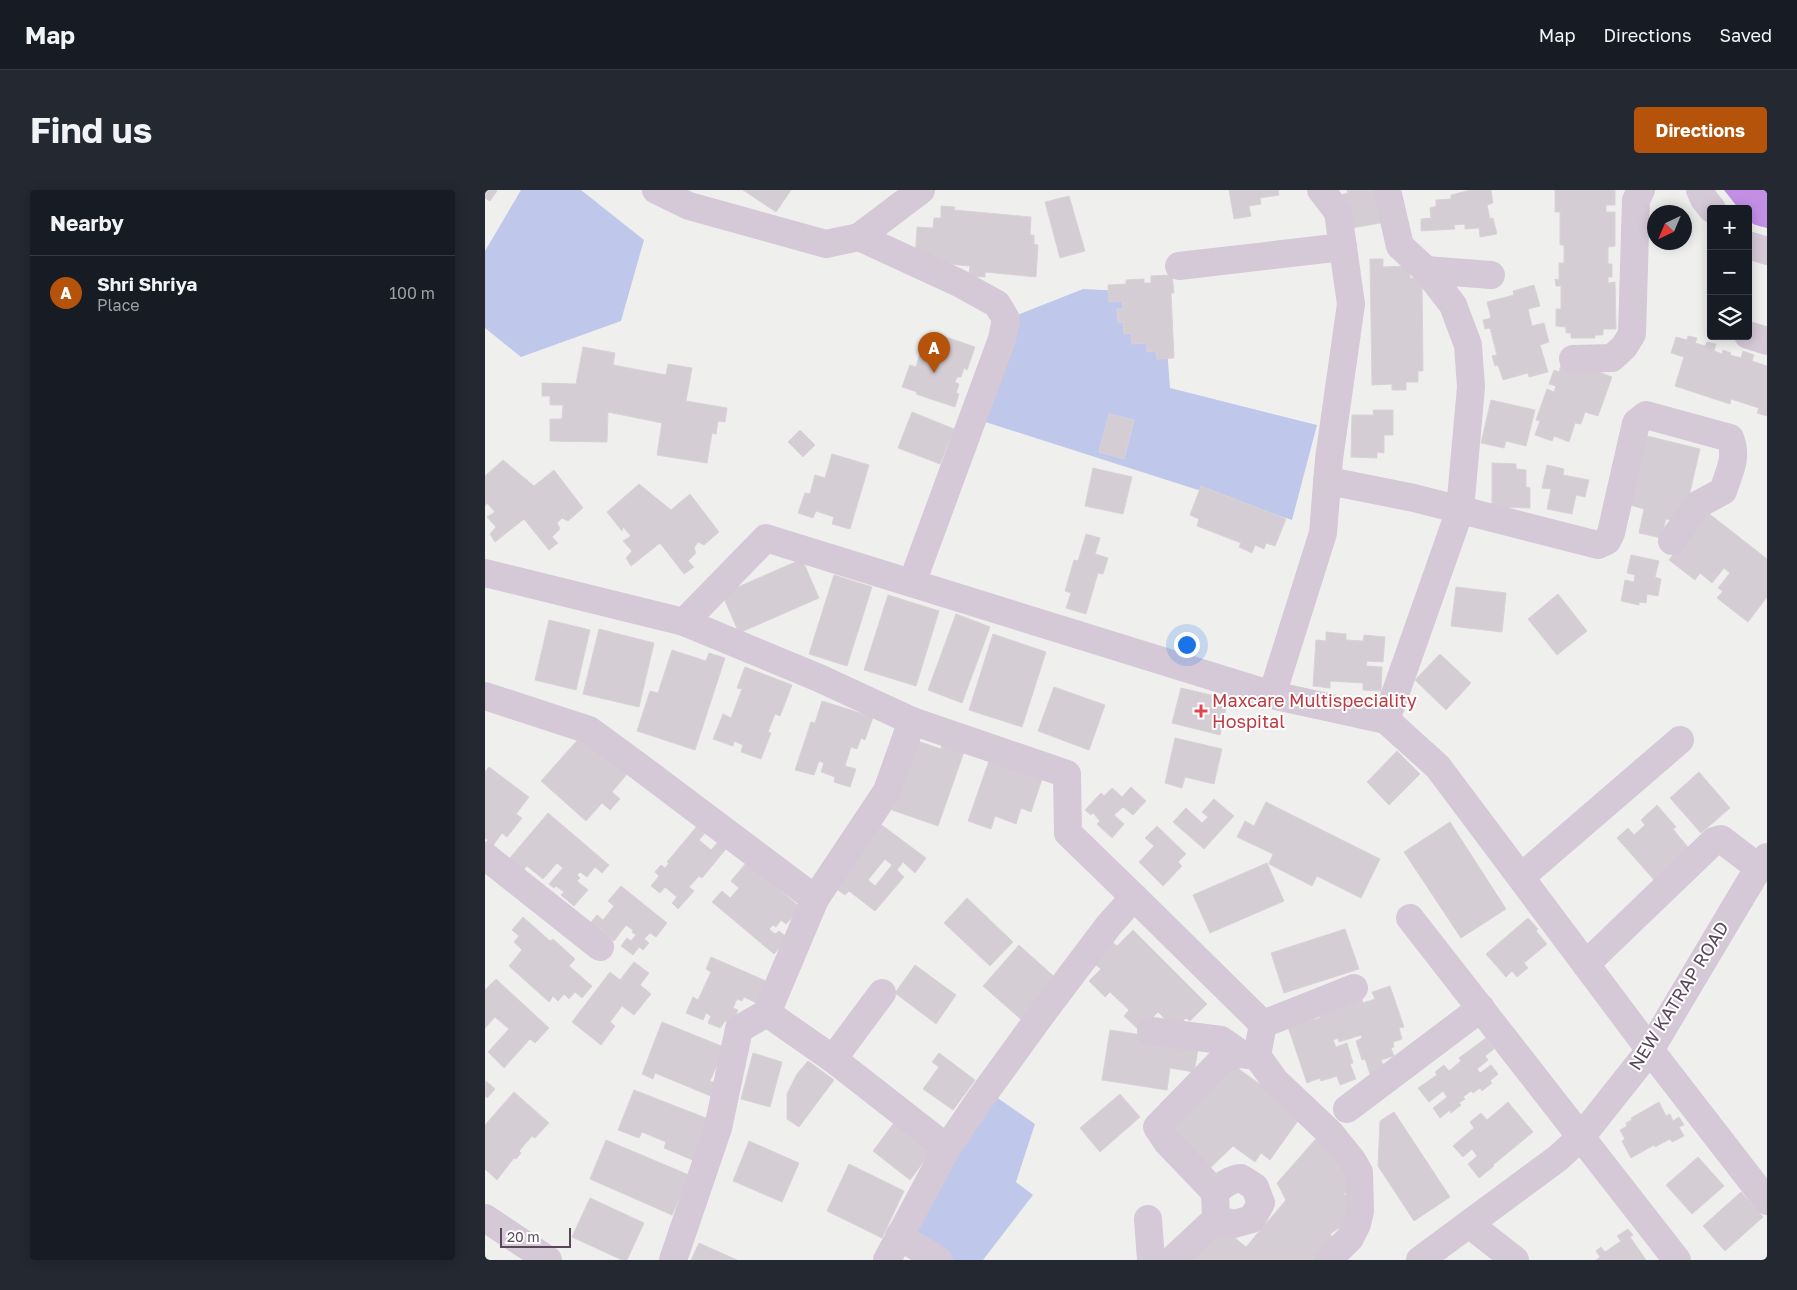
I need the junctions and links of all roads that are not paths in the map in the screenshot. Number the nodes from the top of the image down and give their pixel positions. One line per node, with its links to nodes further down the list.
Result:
1 (656, 190): 7 (street)
2 (921, 190): 9 (street)
3 (1321, 190): 10 (street)
4 (1387, 190): 14 (street)
5 (1641, 190): 18 (street)
6 (1700, 190): 8 (street)
7 (694, 198): 9 (street)
8 (1709, 205)
9 (859, 237): 23 (street)
10 (1343, 246): 13 (street); 19 (street)
11 (1752, 246): 12 (street)
12 (1767, 251)
13 (1179, 266)
14 (1426, 270): 15 (street); 20 (street)
15 (1491, 275)
16 (1752, 336): 17 (street)
17 (1767, 341)
18 (1573, 359)
19 (1327, 482): 20 (street); 25 (street)
20 (1460, 510): 21 (street); 27 (street)
21 (1672, 541)
22 (485, 573): 24 (street)
23 (912, 583): 24 (street); 25 (street)
24 (684, 622): 28 (street)
25 (1272, 695): 27 (street)
26 (485, 696): 34 (street)
27 (1386, 720): 32 (street)
28 (912, 721): 33 (street); 34 (street)
29 (1680, 740): 32 (street)
30 (485, 856): 36 (street)
31 (1763, 862): 37 (street); 44 (street, NEW KATRAP ROAD)
32 (1521, 877): 37 (street)
33 (1134, 897): 42 (street); 49 (street)
34 (815, 899): 41 (street)
35 (1410, 918): 40 (street)
36 (600, 947)
37 (1586, 964): 44 (street)
38 (1353, 988): 42 (street)
39 (882, 993): 46 (street)
40 (1481, 1008): 47 (street); 48 (street)
41 (767, 1013): 46 (street); 56 (street)
42 (1263, 1024): 45 (street)
43 (1151, 1031): 45 (street)
44 (1650, 1050): 48 (street, NEW KATRAP ROAD); 50 (street)
45 (1249, 1055): 60 (street); 61 (street)
46 (833, 1059): 49 (street)
47 (1347, 1109)
48 (1581, 1138): 53 (street, NEW KATRAP ROAD); 64 (street)
49 (947, 1148): 54 (street)
50 (1767, 1201)
51 (485, 1218): 55 (street)
52 (1148, 1219): 59 (street)
53 (1469, 1224): 62 (street, NEW KATRAP ROAD); 63 (street)
54 (899, 1236): 57 (street); 58 (street)
55 (548, 1260)
56 (673, 1260)
57 (887, 1260)
58 (938, 1260)
59 (1151, 1260)
60 (1172, 1260)
61 (1328, 1260)
62 (1420, 1260)
63 (1515, 1260)
64 (1677, 1260)

